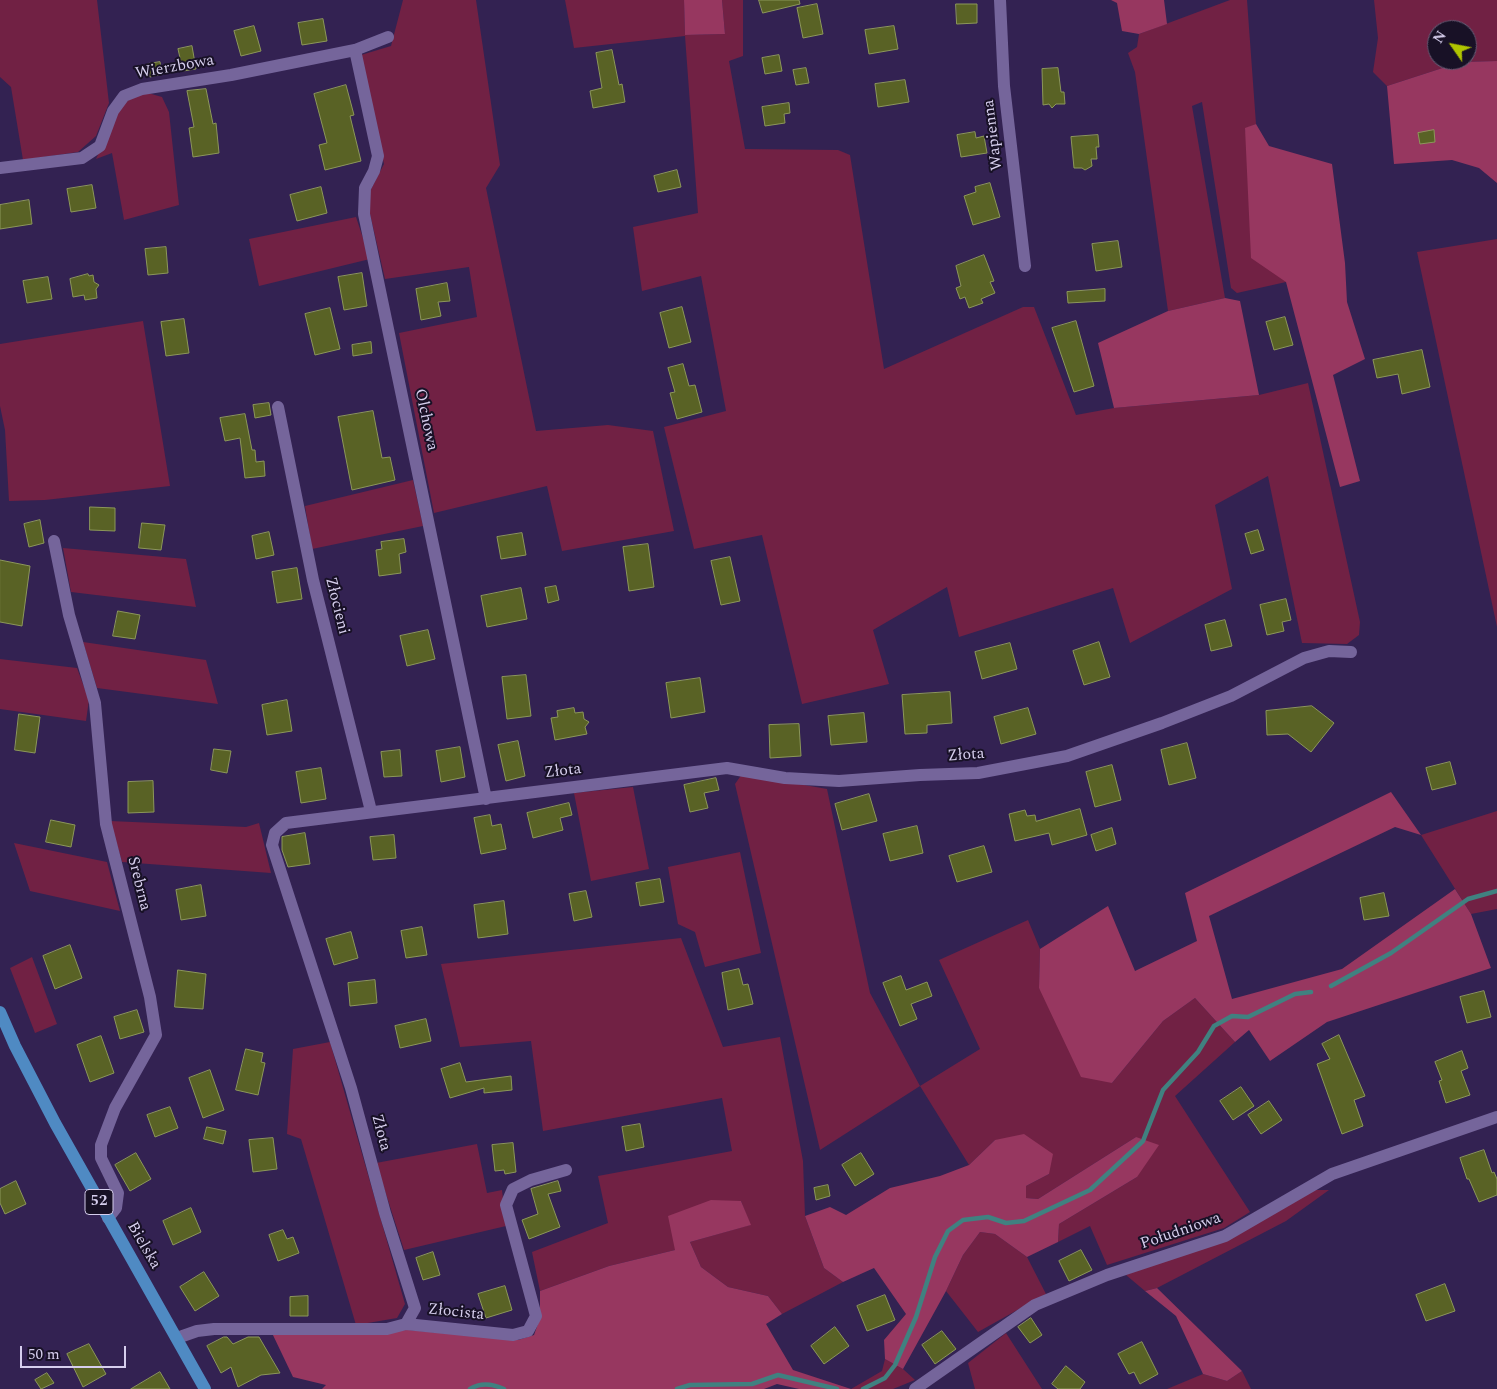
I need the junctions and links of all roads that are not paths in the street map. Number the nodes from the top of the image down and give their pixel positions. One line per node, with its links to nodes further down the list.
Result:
1 (1000, 0): 5 (street, Wapienna)
2 (388, 37): 3 (street, Wierzbowa)
3 (355, 50): 4 (street, Wierzbowa); 9 (street, Olchowa)
4 (0, 168)
5 (1025, 266)
6 (278, 407): 10 (street, Złocieni)
7 (54, 541): 14 (street, Srebrna)
8 (1352, 652): 9 (street, Złota)
9 (486, 799): 10 (street, Złota)
10 (371, 811): 15 (street, Złota)
11 (0, 1012): 14 (main road, Bielska / 52)
12 (1497, 1117): 18 (street, Południowa)
13 (566, 1170): 15 (street, Złocista)
14 (108, 1218): 16 (main road, Bielska / 52)
15 (406, 1324): 16 (street, Złocista)
16 (177, 1338): 17 (main road, Bielska / 52)
17 (205, 1389)
18 (915, 1389)

